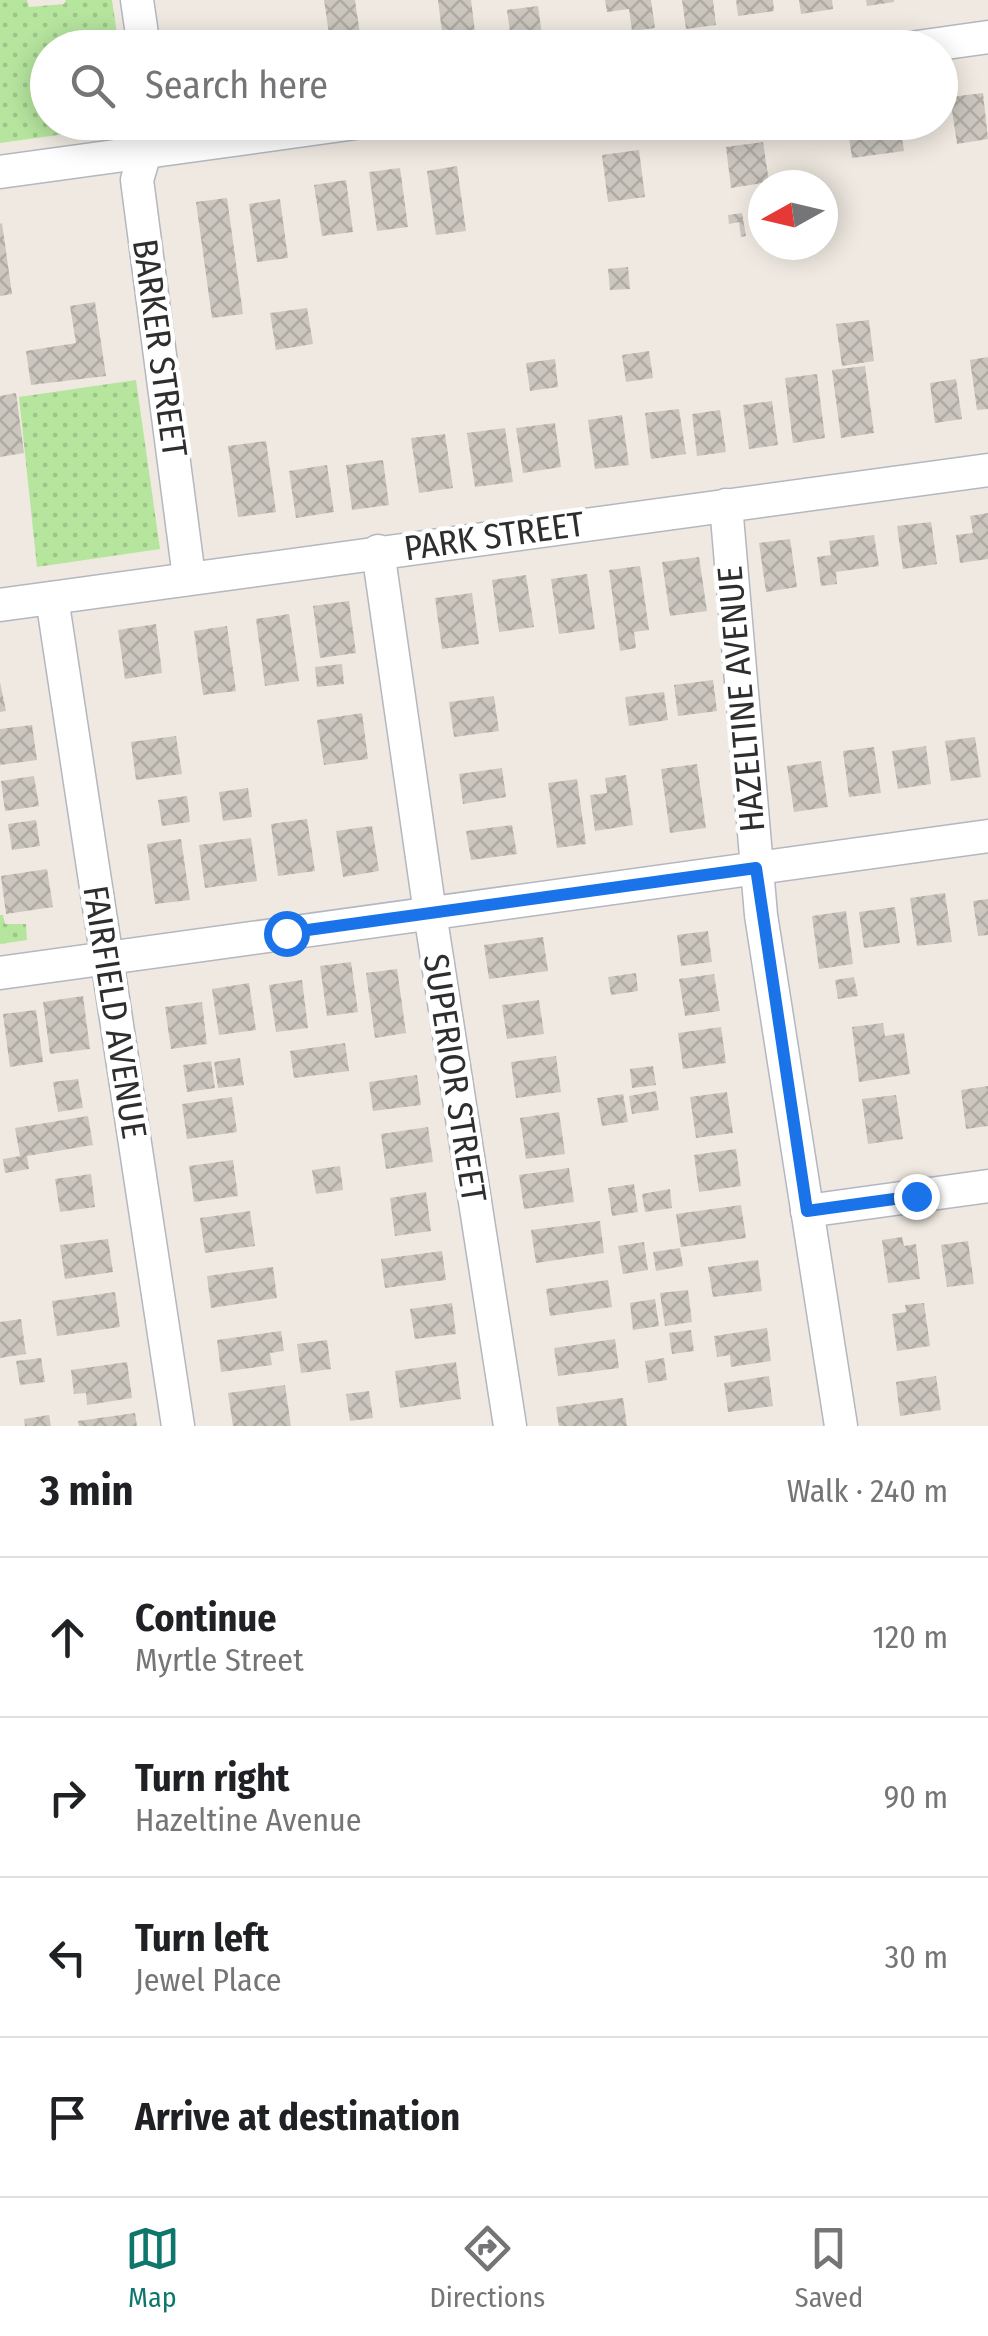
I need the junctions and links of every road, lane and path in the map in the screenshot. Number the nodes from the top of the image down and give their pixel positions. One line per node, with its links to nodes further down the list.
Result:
1 (137, 0): 2 (street)
2 (141, 30)
3 (988, 37): 4 (street)
4 (958, 41)
5 (141, 140): 7 (street)
6 (149, 140): 11 (street, BARKER STREET)
7 (0, 172)
8 (988, 470): 9 (street, PARK STREET)
9 (726, 504): 10 (street, PARK STREET); 15 (street, HAZELTINE AVENUE)
10 (378, 551): 11 (street, PARK STREET); 16 (street, SUPERIOR STREET)
11 (189, 577): 12 (street, PARK STREET)
12 (52, 598): 13 (street, PARK STREET); 17 (street, FAIRFIELD AVENUE)
13 (0, 605)
14 (988, 836): 15 (street)
15 (756, 868): 16 (street); 20 (street, HAZELTINE AVENUE)
16 (430, 913): 17 (street); 22 (street, SUPERIOR STREET)
17 (106, 958): 18 (street); 21 (street, FAIRFIELD AVENUE)
18 (0, 973)
19 (988, 1186): 20 (street)
20 (807, 1211): 23 (street, HAZELTINE AVENUE)
21 (178, 1426)
22 (510, 1426)
23 (840, 1426)

